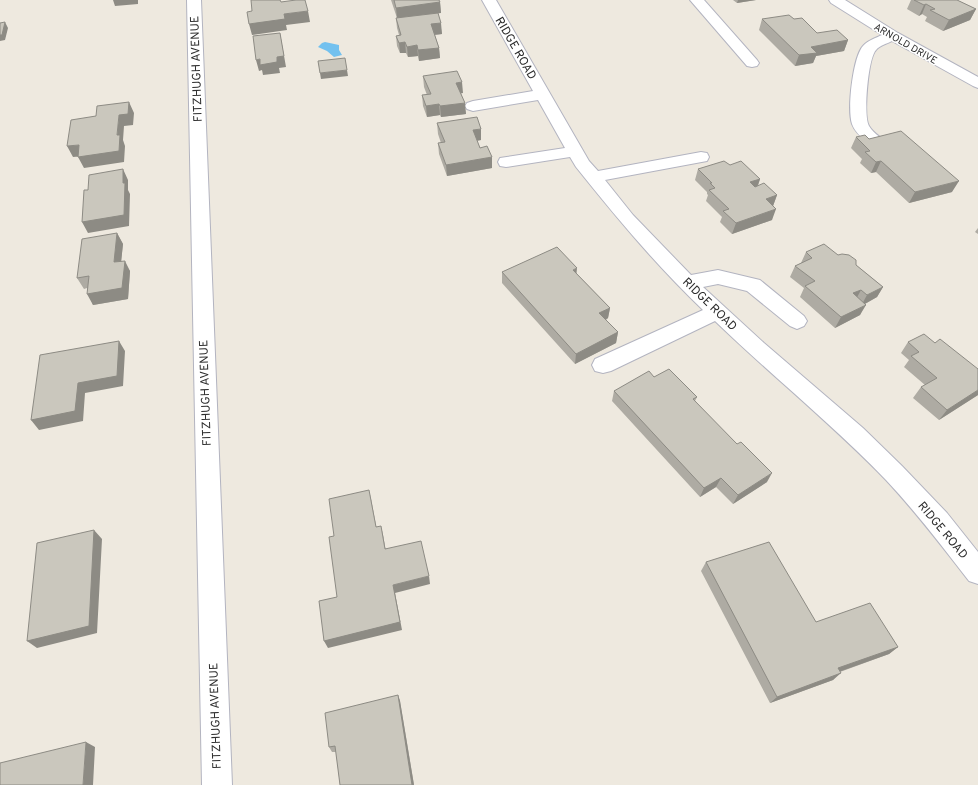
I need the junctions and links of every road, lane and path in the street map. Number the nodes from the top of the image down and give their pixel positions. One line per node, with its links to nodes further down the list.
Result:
1 (195, 0): 20 (street, FITZHUGH AVENUE)
2 (489, 0): 8 (street, RIDGE ROAD)
3 (697, 0): 6 (street)
4 (836, 0): 5 (street, ARNOLD DRIVE)
5 (893, 36): 7 (street, ARNOLD DRIVE); 10 (street)
6 (752, 63)
7 (978, 83)
8 (543, 94): 9 (street); 11 (street, RIDGE ROAD)
9 (473, 106)
10 (881, 146)
11 (576, 151): 13 (street); 14 (street, RIDGE ROAD)
12 (701, 157): 14 (street)
13 (506, 162)
14 (594, 177): 15 (street, RIDGE ROAD)
15 (687, 283): 16 (street, RIDGE ROAD); 17 (street)
16 (718, 311): 18 (street); 19 (street, RIDGE ROAD)
17 (797, 321)
18 (603, 365)
19 (978, 572)
20 (217, 785)

